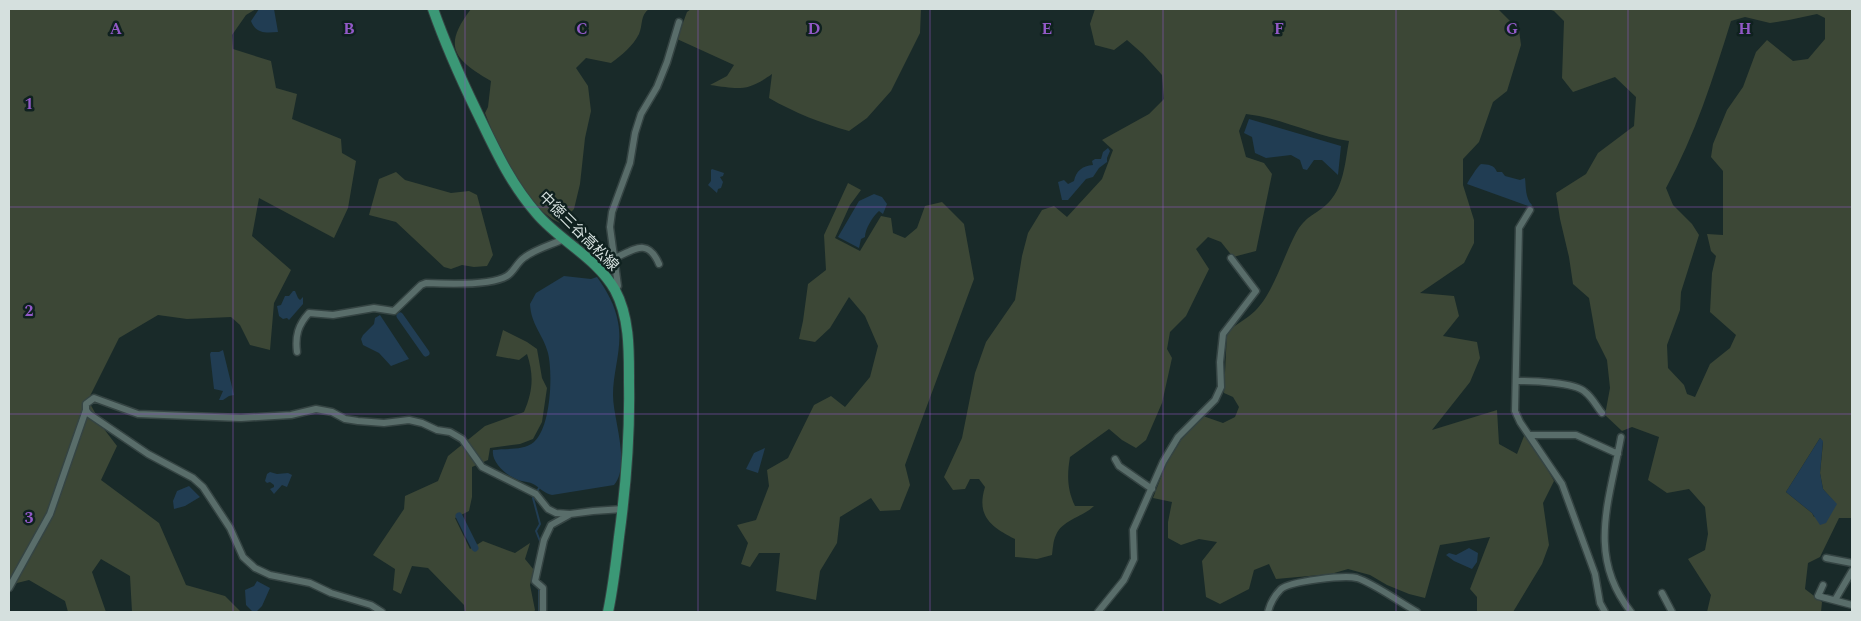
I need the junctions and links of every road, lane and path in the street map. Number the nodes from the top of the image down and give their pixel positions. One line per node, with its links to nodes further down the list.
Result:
1 (433, 9): 4 (main road, 中徳三谷高松線)
2 (679, 22): 5 (street)
3 (1530, 210): 10 (street)
4 (564, 239): 8 (main road, 中徳三谷高松線); 9 (street)
5 (616, 258): 7 (street); 8 (street)
6 (1231, 258): 17 (street)
7 (659, 264)
8 (614, 289): 18 (main road, 中徳三谷高松線)
9 (297, 352)
10 (1517, 381): 12 (street); 13 (street)
11 (86, 410): 19 (street); 26 (street); 30 (street)
12 (1602, 413)
13 (1529, 435): 15 (street); 24 (street)
14 (1621, 437): 15 (street)
15 (1618, 454): 22 (street)
16 (1115, 459): 17 (street)
17 (1152, 489): 33 (street)
18 (623, 509): 19 (street); 32 (main road, 中徳三谷高松線)
19 (570, 514): 31 (street)
20 (1826, 558): 21 (street)
21 (1852, 563)
22 (1608, 568): 24 (street); 37 (street)
23 (1852, 571): 28 (street)
24 (1595, 574): 36 (street)
25 (1823, 585): 28 (street)
26 (9, 588)
27 (1662, 593): 38 (street)
28 (1835, 600): 29 (street)
29 (1852, 605)
30 (382, 612)
31 (543, 612)
32 (608, 612)
33 (1098, 612)
34 (1268, 612): 35 (street)
35 (1417, 612)
36 (1604, 612)
37 (1631, 612)
38 (1672, 612)

